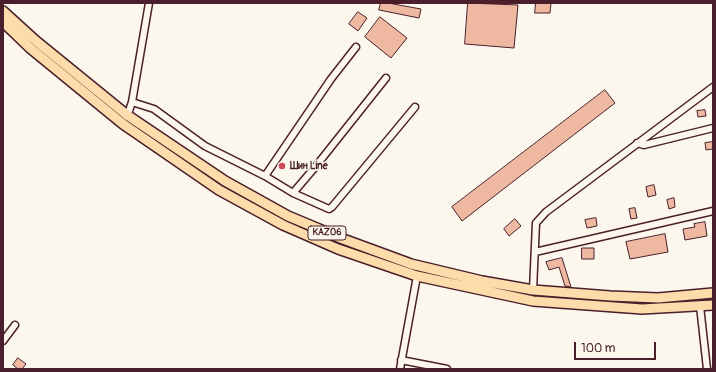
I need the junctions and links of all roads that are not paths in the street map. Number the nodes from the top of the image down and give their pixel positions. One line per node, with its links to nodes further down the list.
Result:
1 (149, 3): 7 (street)
2 (3, 11): 9 (highway, KАZ06)
3 (3, 22): 9 (highway, KАZ06)
4 (356, 46): 12 (street)
5 (386, 78): 13 (street)
6 (713, 87): 11 (street)
7 (132, 102): 9 (street); 12 (street)
8 (415, 107): 13 (street)
9 (125, 120): 16 (highway, KАZ06); 17 (highway, KАZ06)
10 (713, 128): 11 (street)
11 (637, 143): 15 (street)
12 (265, 176): 13 (street)
13 (293, 193)
14 (713, 211): 15 (street)
15 (535, 252): 17 (street)
16 (417, 276): 20 (highway, KАZ06); 23 (street)
17 (533, 290): 18 (highway, KАZ06)
18 (713, 293)
19 (713, 305): 20 (highway, KАZ06)
20 (700, 306): 26 (street)
21 (15, 325): 22 (street)
22 (3, 341)
23 (401, 360): 24 (street); 25 (street)
24 (400, 369)
25 (447, 369)
26 (707, 369)

